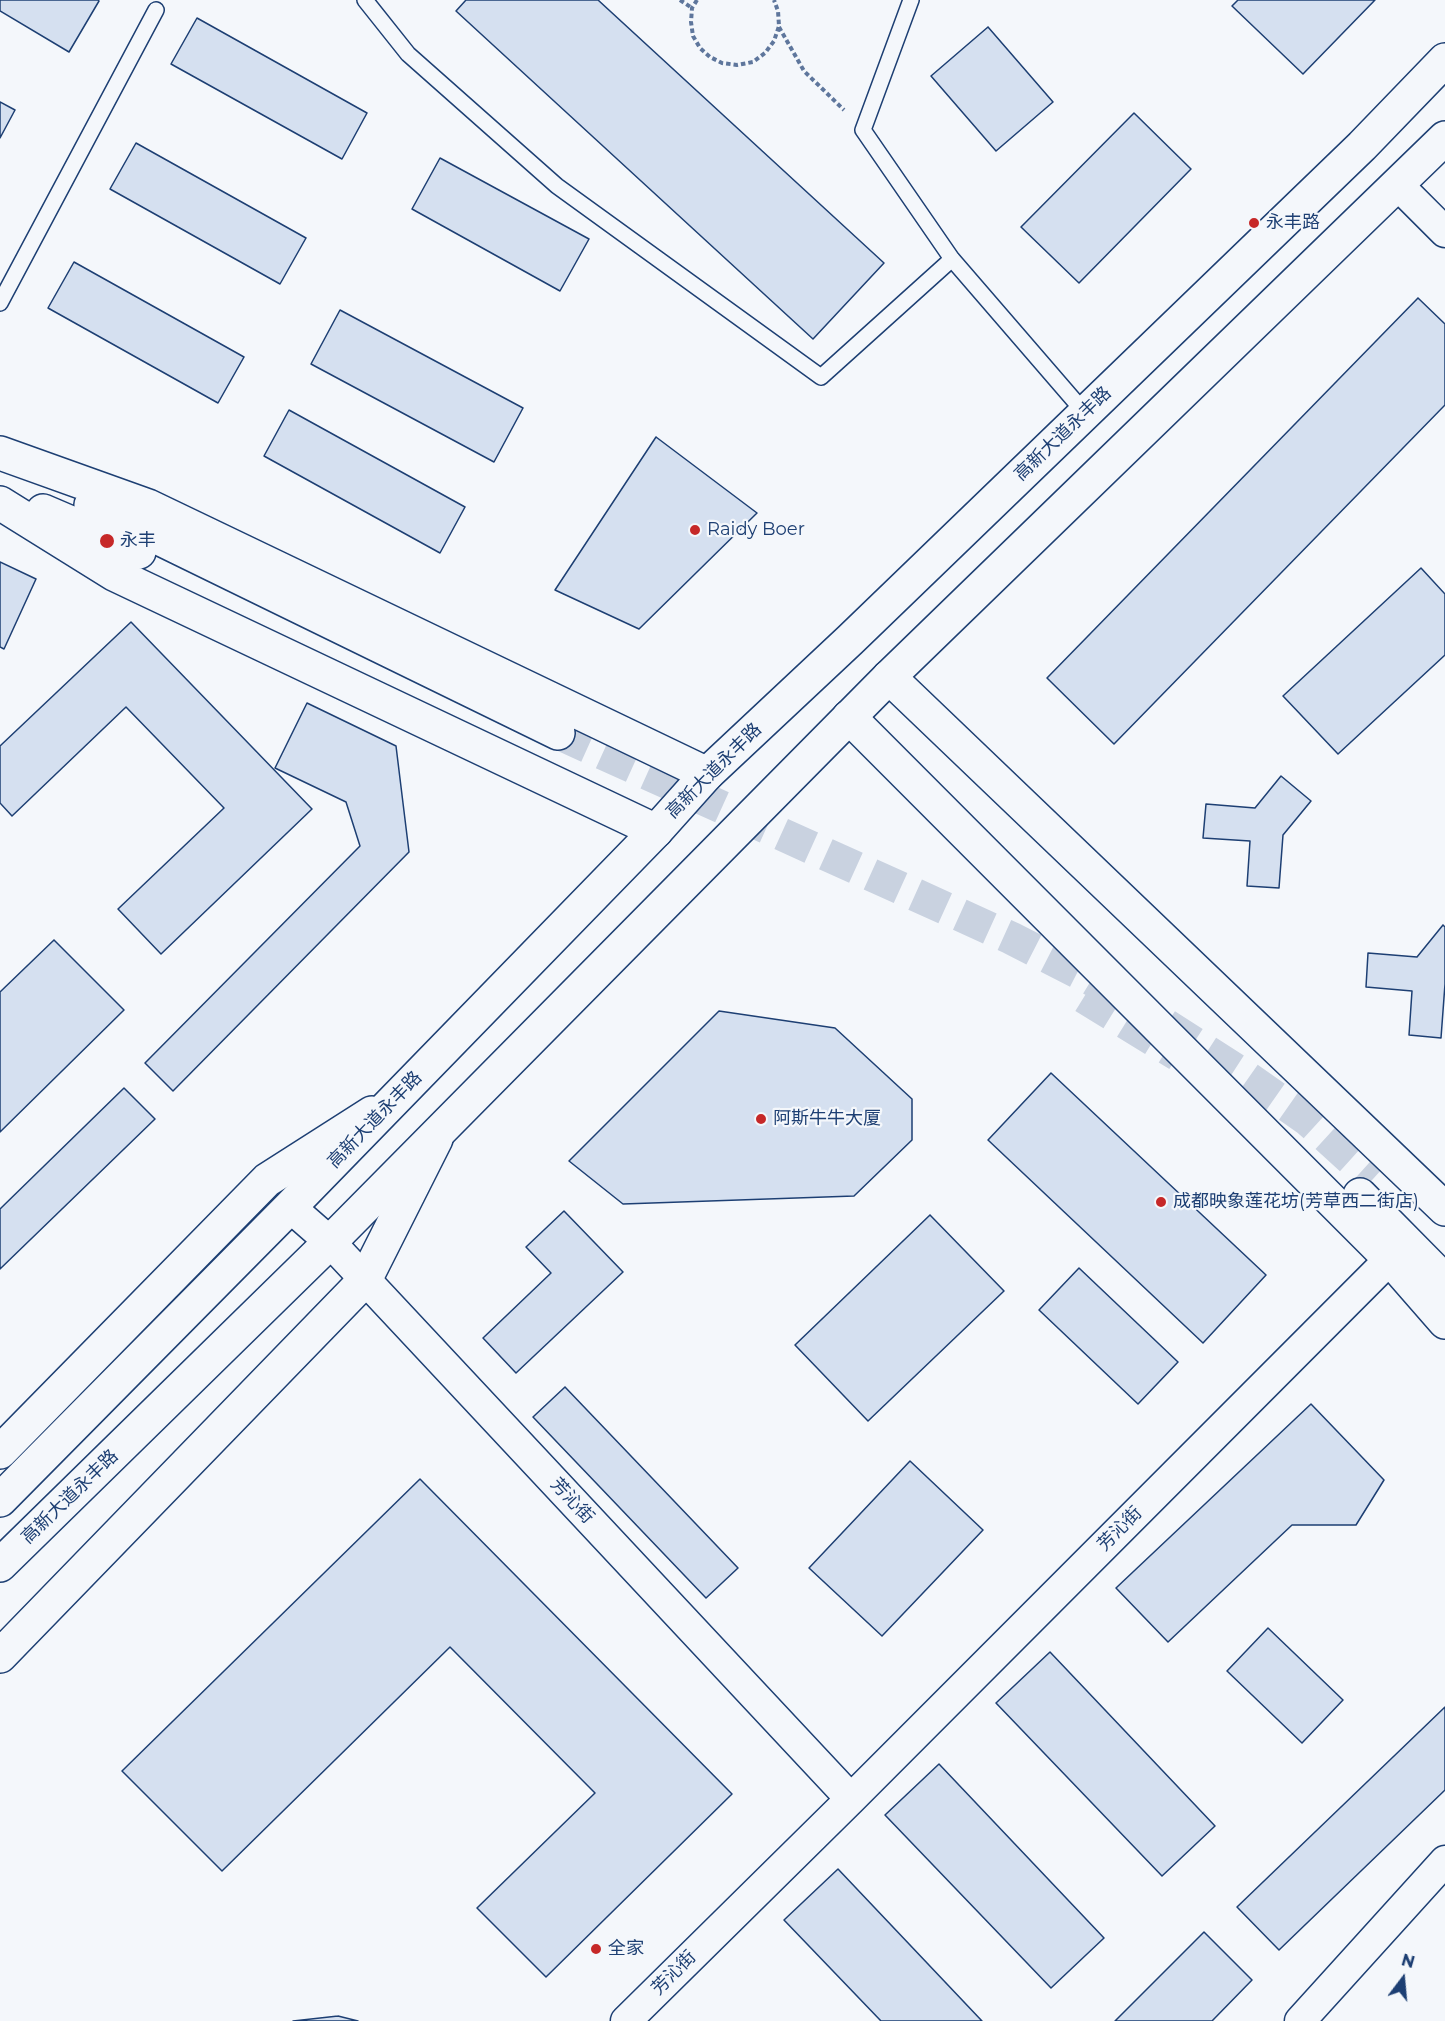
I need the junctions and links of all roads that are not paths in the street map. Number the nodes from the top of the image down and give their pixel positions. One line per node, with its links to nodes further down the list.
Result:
1 (365, 0): 8 (lane)
2 (911, 0): 8 (lane)
3 (156, 10): 9 (lane)
4 (1445, 60): 10 (main road, 高新大道永丰路)
5 (1445, 138): 6 (main road, 高新大道永丰路)
6 (1398, 185): 7 (street); 15 (main road, 高新大道永丰路)
7 (1445, 232)
8 (952, 259): 10 (lane)
9 (0, 303)
10 (1085, 413): 17 (main road, 高新大道永丰路)
11 (0, 453): 17 (main road)
12 (0, 460): 13 (main road)
13 (0, 492)
14 (0, 503): 18 (main road)
15 (889, 677): 16 (main road, 高新大道永丰路); 22 (main road)
16 (849, 717): 20 (main road, 高新大道永丰路); 25 (main road)
17 (708, 774): 18 (main road, 高新大道永丰路)
18 (656, 831): 19 (main road, 高新大道永丰路)
19 (394, 1099): 21 (main road, 高新大道永丰路); 29 (main road)
20 (439, 1132): 23 (main road, 高新大道永丰路); 26 (main road)
21 (290, 1207): 23 (street, 芳沁街); 30 (main road, 高新大道永丰路)
22 (1445, 1209)
23 (330, 1242): 26 (street, 芳沁街); 31 (main road, 高新大道永丰路)
24 (1445, 1253): 27 (main road)
25 (1390, 1259): 28 (main road); 33 (street, 芳沁街)
26 (365, 1280): 32 (main road); 33 (street, 芳沁街)
27 (1445, 1281)
28 (1445, 1322)
29 (0, 1452)
30 (0, 1500)
31 (0, 1565)
32 (0, 1656)
33 (850, 1799): 35 (street, 芳沁街)
34 (1445, 1862): 36 (street)
35 (626, 2021)
36 (1300, 2021)

